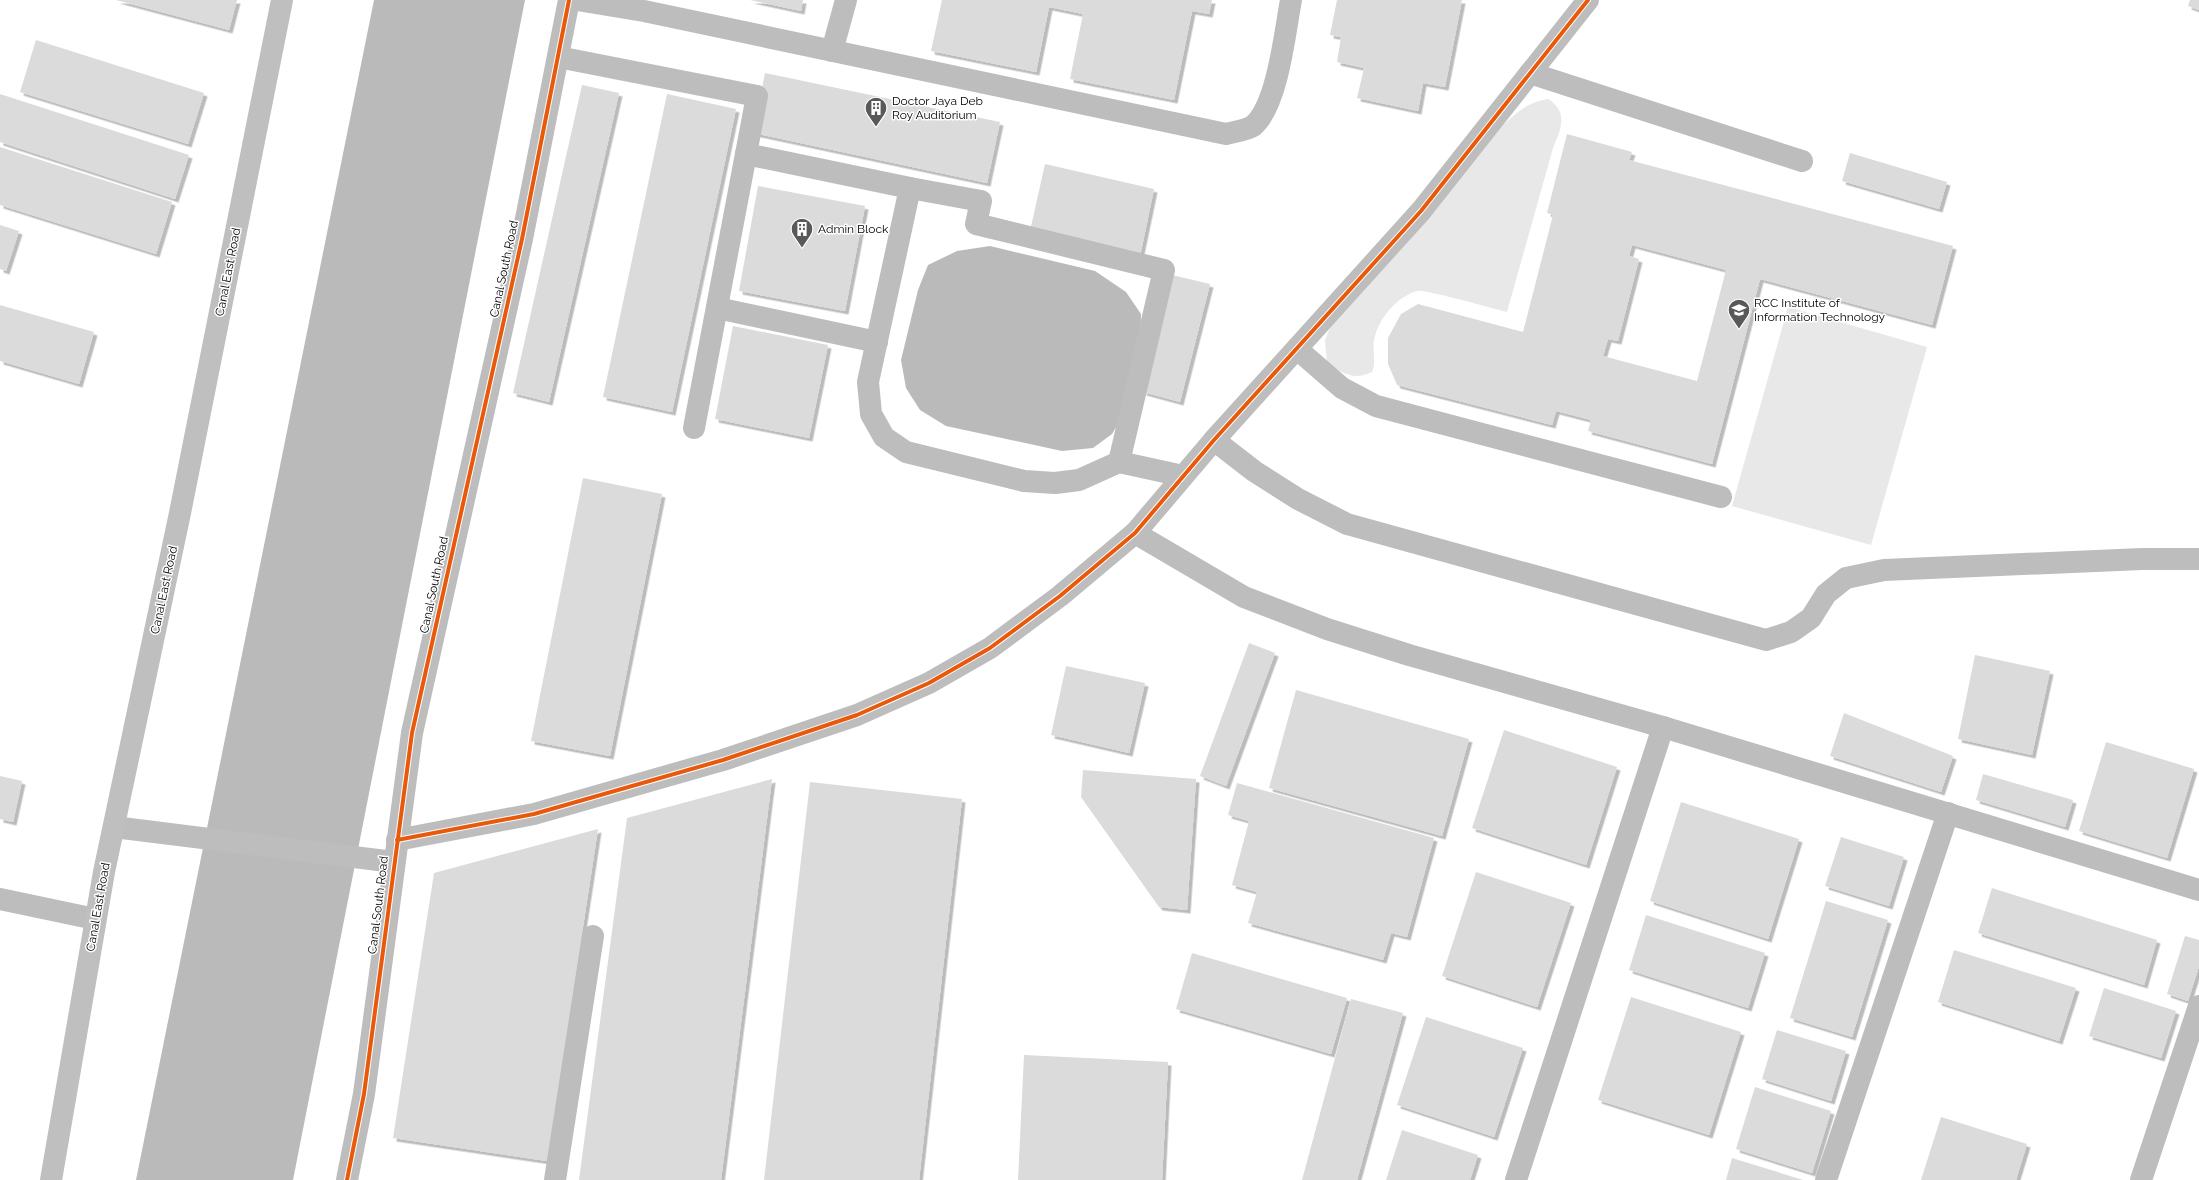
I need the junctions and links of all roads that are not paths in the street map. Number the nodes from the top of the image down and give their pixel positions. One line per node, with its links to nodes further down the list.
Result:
1 (282, 0): 26 (main road, Canal East Road)
2 (569, 0): 9 (street, Canal South Road)
3 (577, 0): 7 (street)
4 (846, 0): 8 (street)
5 (1292, 0): 8 (street)
6 (1588, 0): 10 (street)
7 (645, 6): 8 (street)
8 (832, 51)
9 (558, 57): 11 (street); 27 (street, Canal South Road)
10 (1530, 73): 12 (street); 16 (street)
11 (746, 154): 13 (street); 14 (street)
12 (1802, 161)
13 (910, 188): 15 (street); 19 (street)
14 (717, 308): 15 (street); 17 (street)
15 (877, 342): 19 (street)
16 (1297, 349): 18 (street); 21 (street)
17 (694, 428)
18 (1214, 440): 20 (street); 23 (street)
19 (1119, 462): 20 (street)
20 (1183, 476): 22 (street)
21 (1721, 497)
22 (1135, 533): 24 (street); 27 (street)
23 (2199, 559)
24 (1663, 726): 25 (street); 37 (street)
25 (1948, 813): 29 (street); 38 (street)
26 (114, 827): 28 (street); 31 (main road, Canal East Road)
27 (397, 840): 28 (street, Canal South Road)
28 (394, 862): 35 (street, Canal South Road)
29 (2199, 890)
30 (0, 899): 31 (street)
31 (95, 920): 34 (main road, Canal East Road)
32 (593, 936): 36 (street)
33 (2199, 1006): 39 (street)
34 (51, 1180)
35 (347, 1180)
36 (555, 1180)
37 (1516, 1180)
38 (1826, 1180)
39 (2141, 1180)

